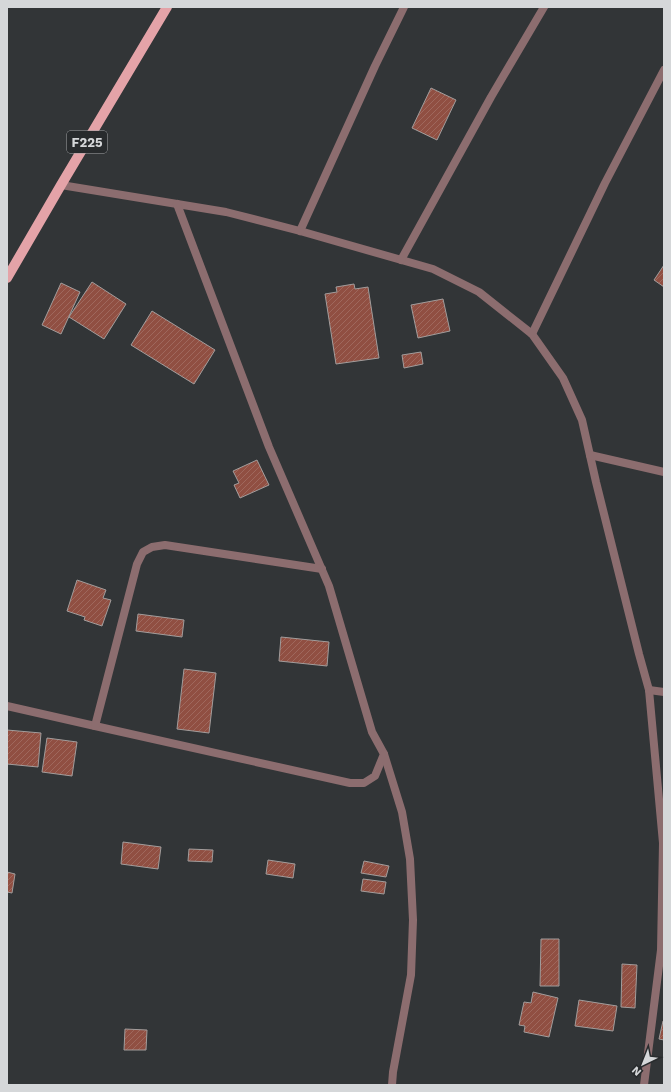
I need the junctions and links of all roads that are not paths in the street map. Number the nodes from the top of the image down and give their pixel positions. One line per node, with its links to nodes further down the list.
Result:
1 (167, 7): 5 (main road, F225)
2 (404, 7): 7 (street)
3 (544, 7): 8 (street)
4 (664, 70): 10 (street)
5 (61, 185): 6 (street); 9 (main road, F225)
6 (178, 204): 7 (street); 13 (street)
7 (300, 231): 8 (street)
8 (401, 260): 10 (street)
9 (7, 278)
10 (532, 334): 11 (street)
11 (590, 455): 12 (street); 14 (street)
12 (664, 472)
13 (322, 569): 17 (street); 18 (street)
14 (649, 690): 15 (street); 19 (street)
15 (664, 692)
16 (7, 706): 17 (street)
17 (95, 726): 18 (street)
18 (384, 754): 20 (street)
19 (663, 892): 21 (street)
20 (392, 1085)
21 (644, 1085)

